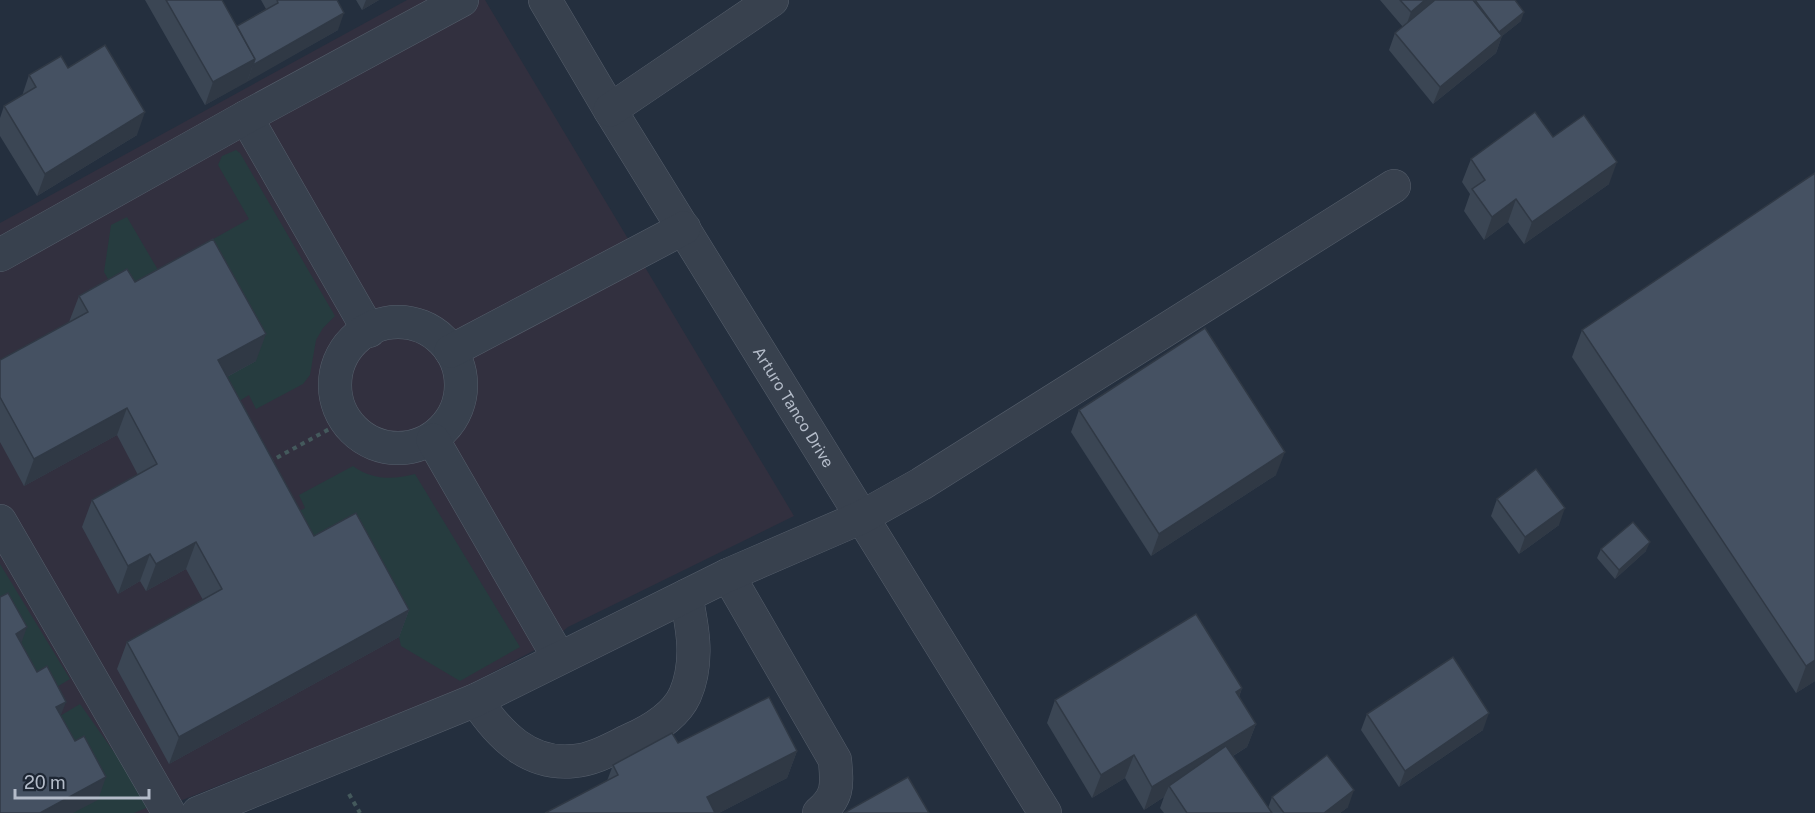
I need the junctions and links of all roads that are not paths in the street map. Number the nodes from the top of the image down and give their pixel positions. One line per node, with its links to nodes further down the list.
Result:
1 (462, 0): 5 (street)
2 (545, 0): 4 (street, Arturo Tanco Drive)
3 (772, 0): 4 (street)
4 (610, 110): 7 (street, Arturo Tanco Drive)
5 (246, 117): 8 (street); 9 (street)
6 (1394, 186): 12 (street)
7 (684, 228): 10 (street); 12 (street, Arturo Tanco Drive)
8 (0, 255)
9 (369, 331): 10 (street); 11 (street)
10 (452, 351): 11 (street)
11 (433, 440): 16 (street)
12 (862, 517): 14 (street); 21 (street, Arturo Tanco Drive)
13 (0, 521): 18 (street)
14 (728, 575): 15 (street); 20 (street)
15 (686, 596): 16 (street); 17 (street)
16 (559, 658): 17 (street)
17 (476, 700): 19 (street)
18 (169, 813)
19 (198, 813)
20 (819, 813)
21 (1045, 813)

